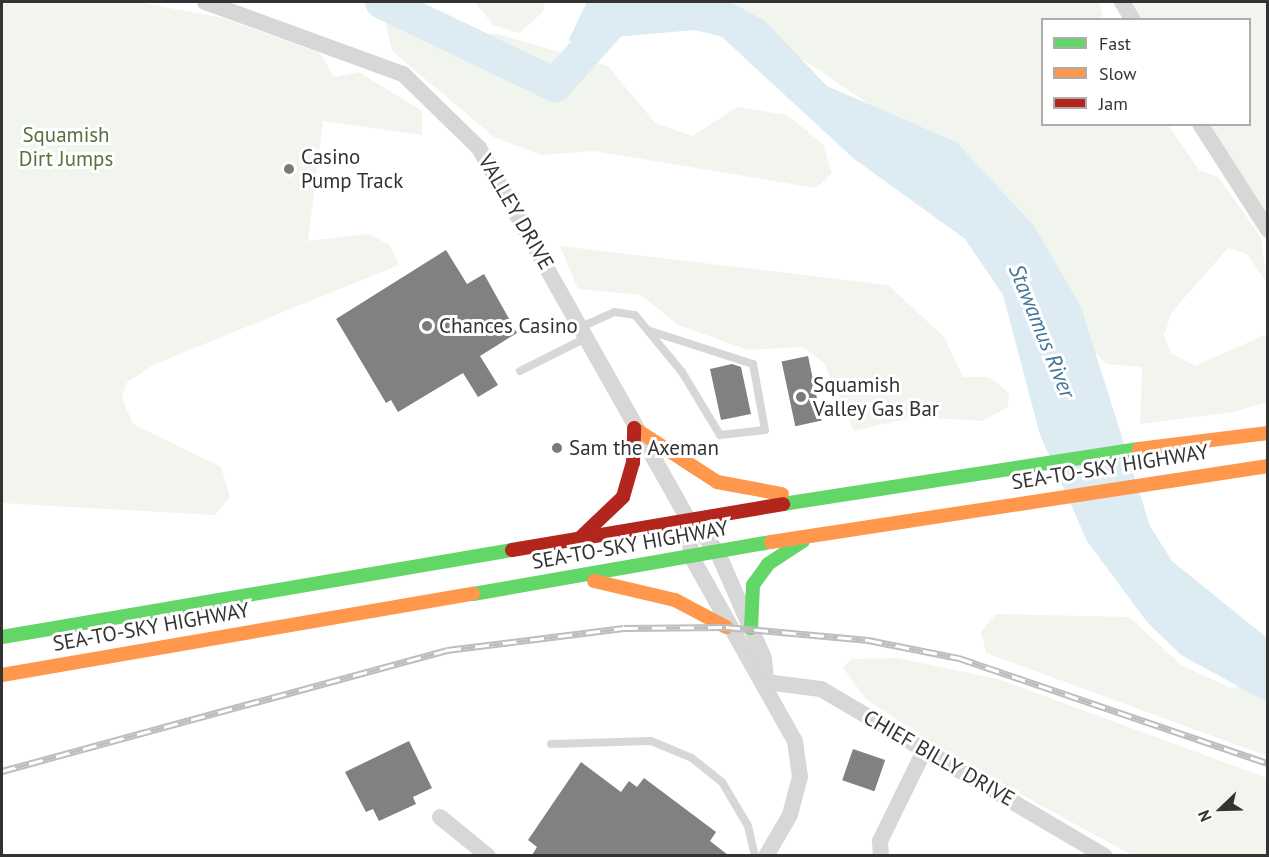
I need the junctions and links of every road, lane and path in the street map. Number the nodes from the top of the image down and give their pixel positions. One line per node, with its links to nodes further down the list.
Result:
1 (205, 2): 7 (street, VALLEY DRIVE)
2 (1122, 2): 3 (street)
3 (1132, 18)
4 (1201, 126): 5 (street)
5 (1268, 230)
6 (650, 331): 6 (lane); 7 (lane)
7 (583, 332): 8 (lane); 9 (street, VALLEY DRIVE)
8 (520, 371)
9 (634, 428): 14 (highway); 15 (street, VALLEY DRIVE); 17 (highway)
10 (1266, 432): 14 (highway, SEA-TO-SKY HIGHWAY)
11 (1268, 466): 12 (highway, SEA-TO-SKY HIGHWAY)
12 (1206, 473): 13 (highway); 16 (highway, SEA-TO-SKY HIGHWAY)
13 (1268, 483)
14 (821, 497): 15 (highway, SEA-TO-SKY HIGHWAY)
15 (689, 520): 17 (highway, SEA-TO-SKY HIGHWAY); 18 (street); 19 (street, VALLEY DRIVE)
16 (812, 535): 18 (highway, SEA-TO-SKY HIGHWAY); 22 (highway)
17 (579, 538): 23 (highway, SEA-TO-SKY HIGHWAY)
18 (717, 551): 19 (highway, SEA-TO-SKY HIGHWAY); 22 (street)
19 (691, 556): 20 (highway, SEA-TO-SKY HIGHWAY); 21 (street)
20 (564, 577): 21 (highway); 24 (highway, SEA-TO-SKY HIGHWAY)
21 (726, 627): 25 (street)
22 (751, 628): 25 (street)
23 (2, 637)
24 (2, 675)
25 (766, 682): 27 (street, CHIEF BILLY DRIVE); 31 (street)
26 (551, 744): 30 (lane)
27 (925, 749): 32 (street); 33 (street, CHIEF BILLY DRIVE)
28 (440, 817): 29 (street)
29 (488, 855)
30 (755, 855)
31 (766, 855)
32 (881, 855)
33 (1105, 855)

